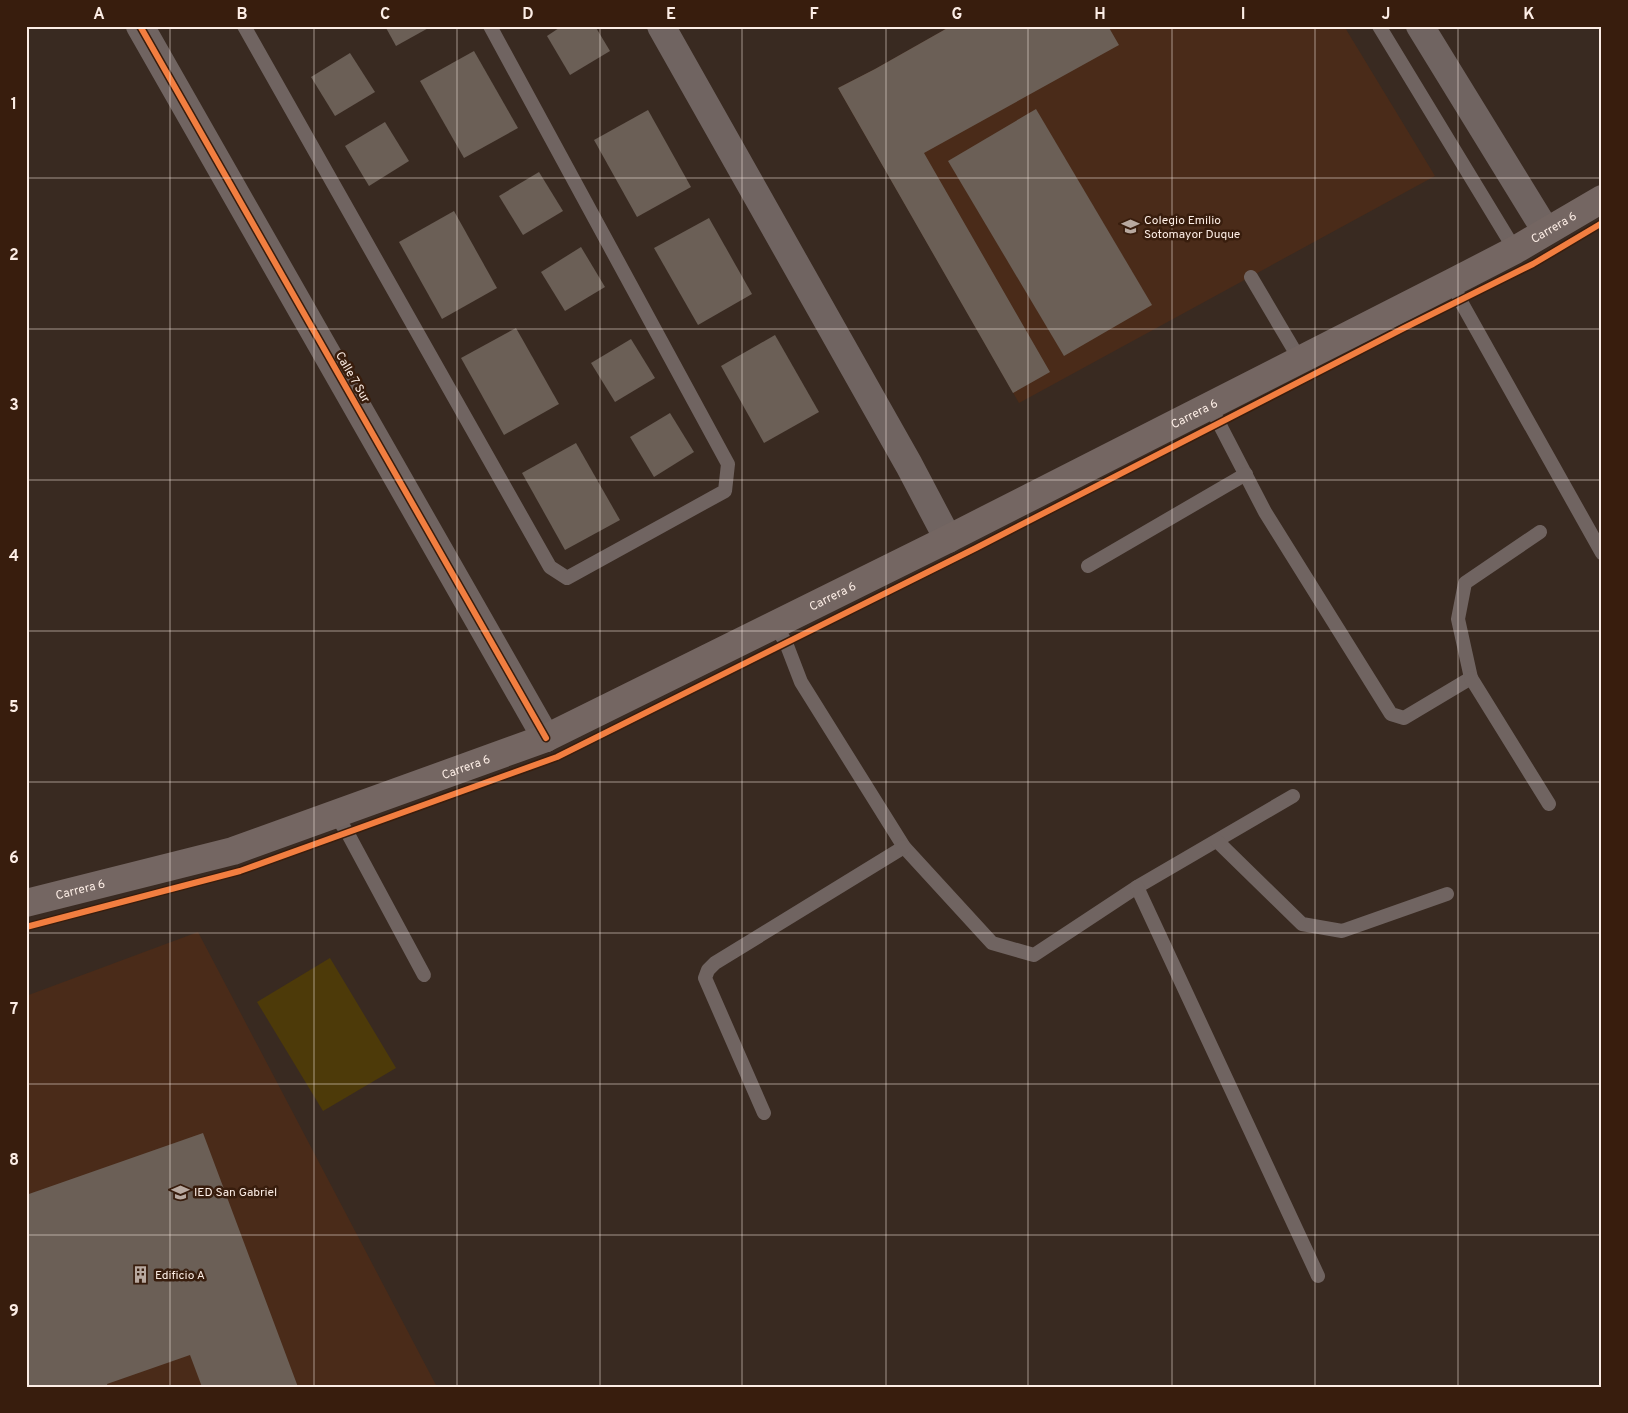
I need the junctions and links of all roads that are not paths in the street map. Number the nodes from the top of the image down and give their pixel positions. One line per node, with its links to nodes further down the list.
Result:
1 (140, 26): 21 (street, Calle 7 Sur)
2 (244, 26): 3 (lane)
3 (490, 26)
4 (661, 26): 16 (street)
5 (1379, 26): 9 (lane)
6 (1420, 26): 8 (street)
7 (1602, 198): 8 (main road, Carrera 6)
8 (1546, 231): 9 (main road, Carrera 6)
9 (1515, 250): 11 (main road, Carrera 6)
10 (1250, 277): 12 (lane)
11 (1453, 282): 12 (main road, Carrera 6); 17 (lane)
12 (1300, 360): 13 (main road, Carrera 6)
13 (1210, 406): 14 (lane); 16 (main road, Carrera 6)
14 (1246, 474): 18 (lane); 20 (lane)
15 (1540, 532): 20 (lane)
16 (948, 539): 19 (main road, Carrera 6)
17 (1602, 553)
18 (1088, 566)
19 (775, 625): 21 (main road, Carrera 6); 26 (lane)
20 (1471, 678): 23 (lane)
21 (546, 738): 24 (main road, Carrera 6)
22 (1293, 796): 25 (lane)
23 (1549, 804)
24 (335, 815): 29 (main road, Carrera 6); 30 (lane)
25 (1217, 841): 27 (lane); 28 (lane)
26 (904, 846): 27 (lane); 31 (lane)
27 (1137, 887): 32 (lane)
28 (1447, 894)
29 (26, 904)
30 (424, 975)
31 (764, 1113)
32 (1318, 1276)

